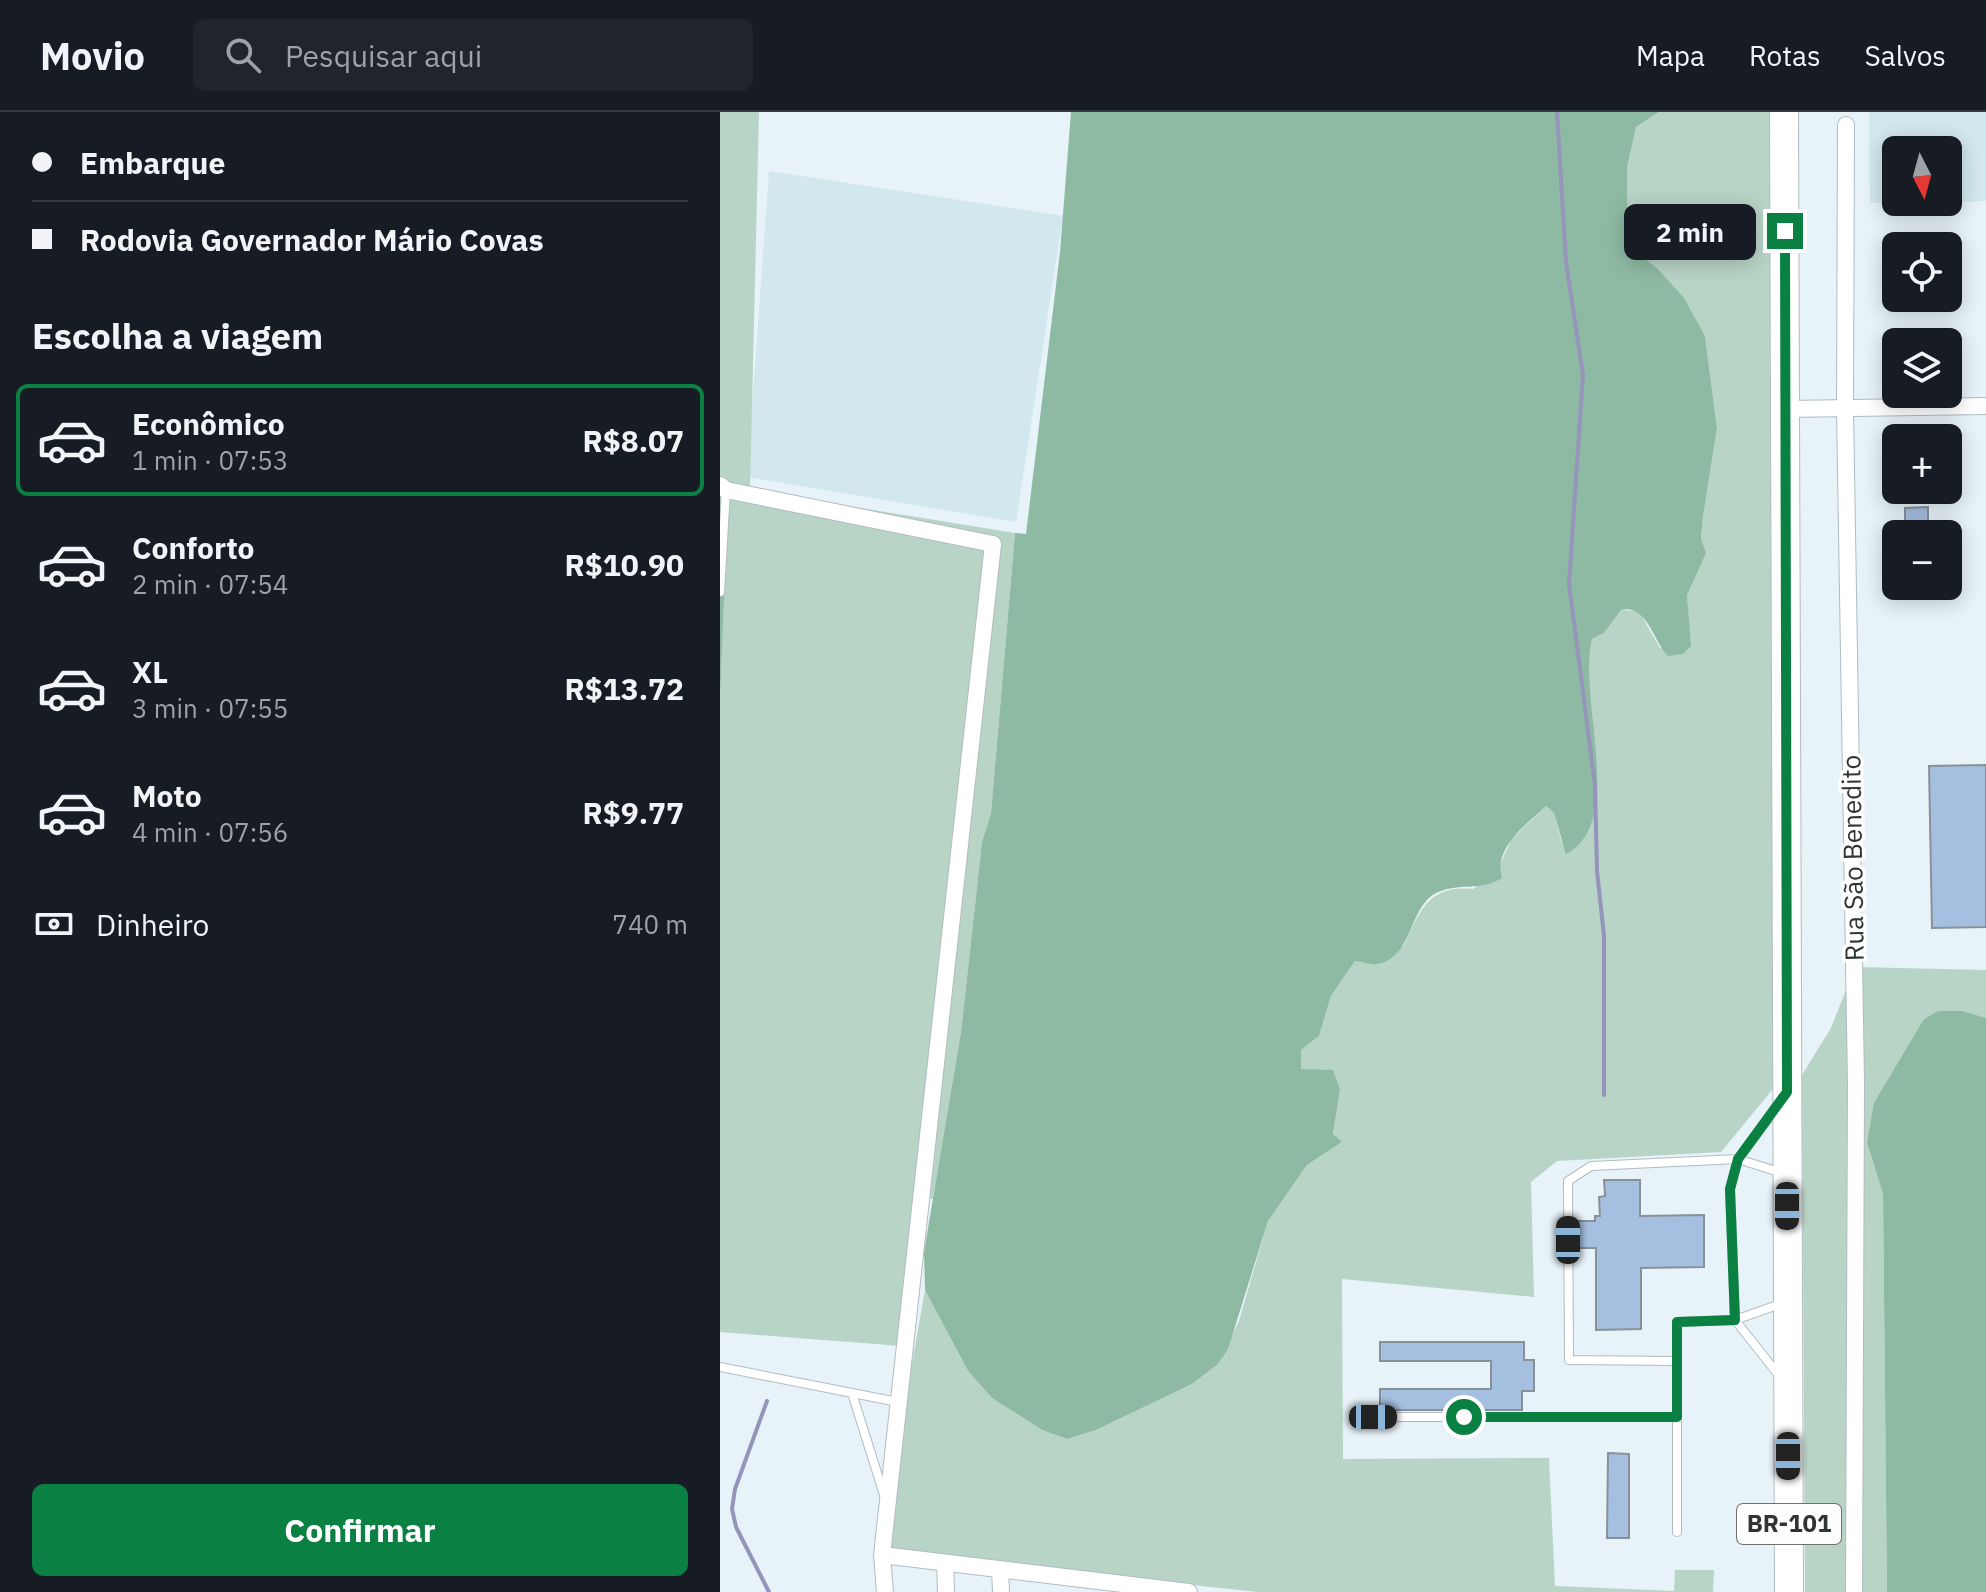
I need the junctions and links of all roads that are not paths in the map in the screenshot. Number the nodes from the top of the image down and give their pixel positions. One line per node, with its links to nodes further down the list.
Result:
1 (1784, 112): 5 (highway, BR-101)
2 (1846, 125): 4 (street, Rua São Benedito)
3 (1986, 406): 4 (street)
4 (1845, 408): 5 (street); 33 (street, Rua São Benedito)
5 (1786, 409): 8 (highway, BR-101)
6 (723, 488): 7 (lane); 17 (street)
7 (720, 592)
8 (1787, 1092): 9 (lane); 10 (highway, BR-101)
9 (1738, 1159): 10 (lane); 12 (lane); 13 (lane)
10 (1786, 1175): 11 (highway, BR-101)
11 (1787, 1301): 12 (lane); 15 (highway, BR-101)
12 (1735, 1320): 13 (lane); 15 (lane)
13 (1676, 1361): 19 (lane)
14 (720, 1367): 16 (lane)
15 (1788, 1386): 32 (highway, BR-101)
16 (852, 1393): 17 (lane); 20 (lane)
17 (899, 1402): 20 (street)
18 (1373, 1417): 19 (lane)
19 (1677, 1417): 21 (lane)
20 (887, 1505): 22 (street)
21 (1677, 1532)
22 (882, 1555): 23 (street); 28 (street)
23 (945, 1563): 24 (street); 29 (street)
24 (1000, 1569): 25 (street); 30 (street)
25 (1058, 1584): 26 (street)
26 (1108, 1587): 27 (street)
27 (1166, 1591): 31 (street)
28 (885, 1592)
29 (946, 1592)
30 (1001, 1592)
31 (1189, 1592)
32 (1789, 1592)
33 (1854, 1592)

